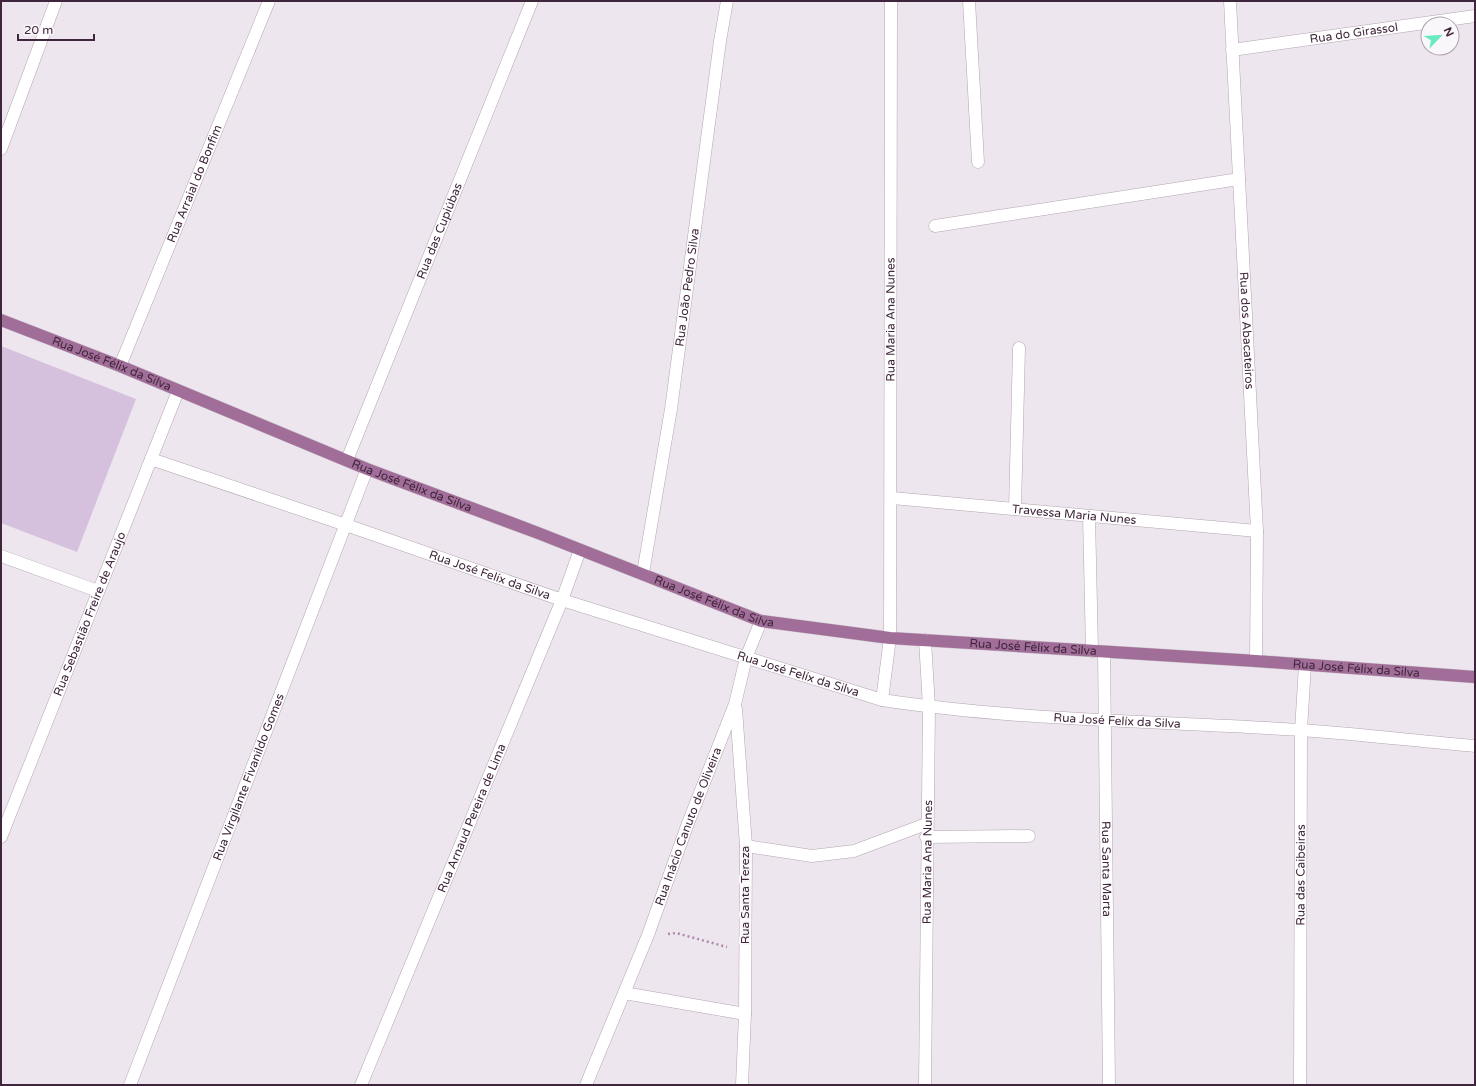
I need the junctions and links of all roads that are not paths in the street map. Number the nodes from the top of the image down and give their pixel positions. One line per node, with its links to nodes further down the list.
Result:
1 (56, 1): 10 (street)
2 (269, 1): 16 (street, Rua Arraial do Bonfim)
3 (532, 1): 19 (street, Rua das Cupiúbas)
4 (727, 1): 28 (street, Rua João Pedro Silva)
5 (891, 1): 21 (street, Rua Maria Ana Nunes)
6 (969, 1): 11 (street)
7 (1230, 1): 9 (street, Rua dos Abacateiros)
8 (1475, 16): 9 (street, Rua do Girassol)
9 (1232, 50): 12 (street, Rua dos Abacateiros)
10 (1, 149)
11 (978, 162)
12 (1239, 179): 13 (street); 25 (street, Rua dos Abacateiros)
13 (935, 226)
14 (1, 320): 16 (main road, Rua José Félix da Silva)
15 (1019, 348): 22 (street)
16 (120, 366): 17 (main road, Rua José Félix da Silva)
17 (178, 392): 18 (street, Rua Sebastião Freire de Araujo); 19 (main road, Rua José Félix da Silva)
18 (151, 459): 24 (street, Rua José Felíx da Silva); 29 (street, Rua Sebastião Freire de Araujo)
19 (347, 460): 20 (main road, Rua José Félix da Silva)
20 (367, 469): 24 (street, Rua Virgilante Fivanildo Gomes); 26 (main road, Rua José Félix da Silva)
21 (892, 498): 22 (street, Travessa Maria Nunes); 32 (street, Rua Maria Ana Nunes)
22 (1015, 509): 23 (street, Travessa Maria Nunes)
23 (1089, 516): 25 (street, Travessa Maria Nunes); 34 (street, Rua Santa Marta)
24 (346, 525): 30 (street, Rua José Felíx da Silva); 52 (street, Rua Virgilante Fivanildo Gomes)
25 (1257, 531): 36 (street, Rua dos Abacateiros)
26 (580, 550): 28 (main road, Rua José Félix da Silva); 30 (street, Rua Arnaud Pereira de Lima)
27 (1, 556): 29 (street)
28 (643, 573): 31 (main road, Rua José Félix da Silva)
29 (98, 591): 47 (street, Rua Sebastião Freire de Araujo)
30 (562, 600): 35 (street, Rua José Felíx da Silva); 53 (street, Rua Arnaud Pereira de Lima)
31 (761, 621): 32 (main road, Rua José Félix da Silva); 35 (street, Rua Inácio Canuto de Oliveira)
32 (890, 638): 33 (main road, Rua José Félix da Silva); 39 (street, Rua Maria Ana Nunes)
33 (925, 640): 34 (main road, Rua José Félix da Silva); 41 (street, Rua Maria Ana Nunes)
34 (1098, 652): 36 (main road, Rua José Félix da Silva); 42 (street, Rua Santa Marta)
35 (746, 658): 39 (street, Rua José Felíx da Silva); 40 (street, Rua Inácio Canuto de Oliveira)
36 (1256, 661): 37 (main road, Rua José Félix da Silva)
37 (1306, 665): 38 (main road, Rua José Félix da Silva); 43 (street, Rua das Caibeiras)
38 (1475, 677)
39 (882, 700): 41 (street, Rua José Felíx da Silva)
40 (735, 704): 49 (street, Rua Santa Tereza); 50 (street, Rua Inácio Canuto de Oliveira)
41 (929, 707): 42 (street, Rua José Felíx da Silva); 45 (street, Rua Maria Ana Nunes)
42 (1104, 721): 43 (street, Rua José Felíx da Silva); 57 (street, Rua Santa Marta)
43 (1301, 730): 44 (street, Rua José Felíx da Silva); 58 (street, Rua das Caibeiras)
44 (1475, 746)
45 (926, 824): 48 (street, Rua Maria Ana Nunes); 49 (street)
46 (1029, 836): 48 (street)
47 (1, 837)
48 (926, 837): 56 (street, Rua Maria Ana Nunes)
49 (746, 846): 51 (street, Rua Santa Tereza)
50 (624, 993): 51 (street); 54 (street, Rua Inácio Canuto de Oliveira)
51 (745, 1014): 55 (street, Rua Santa Tereza)
52 (130, 1085)
53 (361, 1085)
54 (586, 1085)
55 (742, 1085)
56 (925, 1085)
57 (1109, 1085)
58 (1300, 1085)

